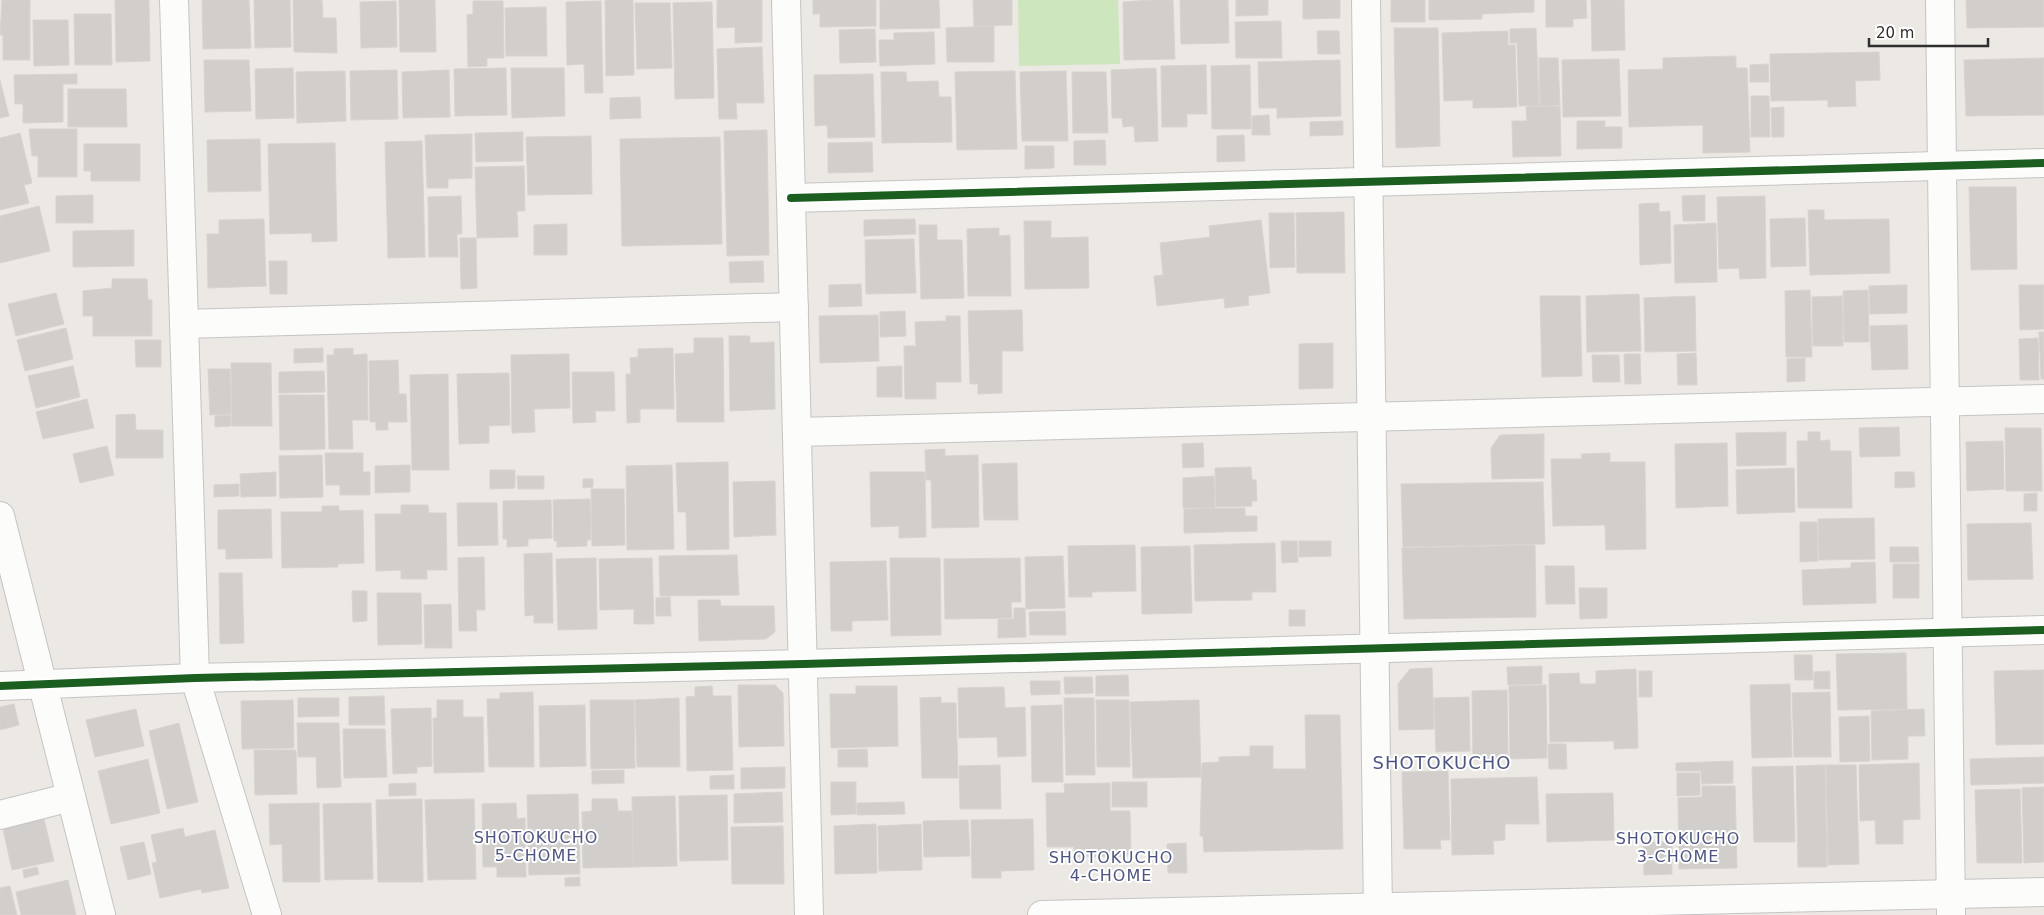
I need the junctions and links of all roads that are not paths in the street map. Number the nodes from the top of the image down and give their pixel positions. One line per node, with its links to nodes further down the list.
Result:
1 (174, 0): 10 (street)
2 (786, 0): 8 (street)
3 (1366, 0): 7 (street)
4 (1940, 0): 6 (street)
5 (2044, 163): 6 (street)
6 (1942, 166): 7 (street); 12 (street)
7 (1368, 182): 8 (street); 13 (street)
8 (791, 198): 9 (street)
9 (794, 307): 10 (street); 14 (street)
10 (184, 324): 20 (street)
11 (2044, 400): 12 (street)
12 (1946, 402): 13 (street); 17 (street)
13 (1371, 416): 14 (street); 18 (street)
14 (797, 432): 19 (street)
15 (0, 516): 21 (street)
16 (2044, 630): 17 (street)
17 (1949, 633): 18 (street); 26 (street)
18 (1374, 649): 19 (street); 27 (street)
19 (803, 664): 20 (street); 30 (street)
20 (195, 678): 21 (street); 29 (street)
21 (42, 684): 22 (street); 23 (street)
22 (0, 686)
23 (71, 797): 24 (street); 28 (street)
24 (0, 815)
25 (2044, 892): 26 (street)
26 (1950, 905): 27 (street)
27 (1378, 911): 31 (street)
28 (101, 915)
29 (267, 915)
30 (809, 915)
31 (1042, 915)

